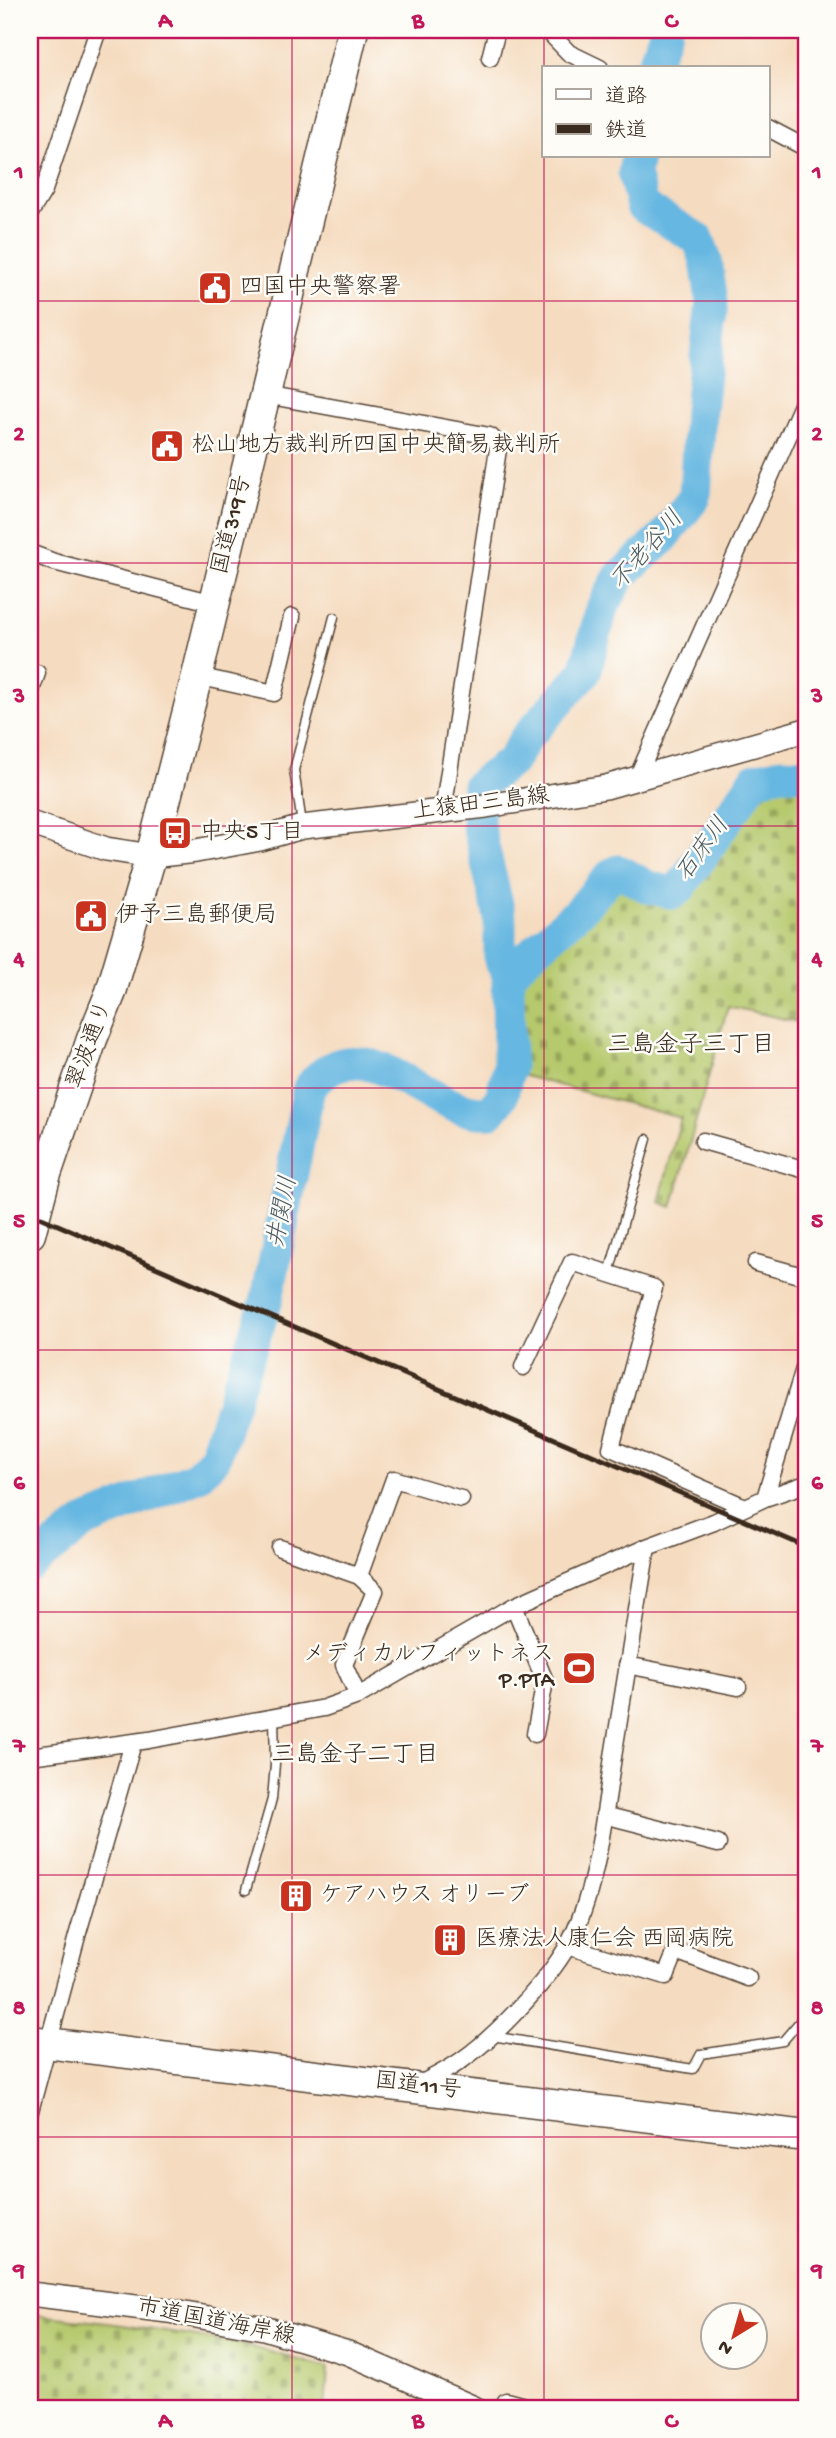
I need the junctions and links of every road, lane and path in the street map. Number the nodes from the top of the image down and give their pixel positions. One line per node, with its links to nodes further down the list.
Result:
1 (98, 30): 9 (street)
2 (353, 30): 10 (highway, 国道319号)
3 (497, 30): 5 (street)
4 (547, 30): 6 (street)
5 (490, 58)
6 (596, 66)
7 (770, 129): 8 (street)
8 (806, 148)
9 (30, 213)
10 (265, 395): 13 (highway, 国道319号); 21 (street)
11 (806, 396): 20 (street)
12 (30, 553): 13 (street)
13 (214, 603): 17 (highway, 国道319号)
14 (292, 617): 17 (street)
15 (334, 618): 23 (lane)
16 (37, 673): 18 (street)
17 (197, 677): 24 (highway, 国道319号)
18 (30, 693)
19 (806, 730): 20 (main road, 上猿田三島線)
20 (637, 778): 21 (main road, 上猿田三島線)
21 (443, 811): 23 (main road, 上猿田三島線)
22 (30, 823): 24 (main road, 上猿田三島線)
23 (302, 827): 24 (main road, 上猿田三島線)
24 (151, 856): 28 (highway, 翠波通り)
25 (648, 1139): 31 (lane)
26 (703, 1141): 27 (street)
27 (806, 1170)
28 (37, 1173): 29 (highway, 翠波通り)
29 (30, 1234)
30 (756, 1263): 32 (street)
31 (609, 1273): 34 (street); 38 (street)
32 (806, 1277)
33 (806, 1362): 36 (street)
34 (523, 1367)
35 (806, 1484): 36 (street)
36 (765, 1498): 38 (street)
37 (461, 1499): 41 (street)
38 (745, 1507): 39 (street)
39 (647, 1547): 42 (street); 43 (street)
40 (280, 1548): 41 (street)
41 (359, 1576): 45 (street)
42 (514, 1606): 45 (street); 47 (street)
43 (627, 1665): 44 (street); 50 (street)
44 (738, 1687)
45 (358, 1696): 46 (street)
46 (274, 1717): 48 (street); 52 (lane)
47 (535, 1734)
48 (134, 1743): 49 (street); 57 (street)
49 (30, 1756)
50 (604, 1815): 51 (street); 53 (street)
51 (718, 1844)
52 (246, 1890)
53 (567, 1946): 54 (street); 56 (street)
54 (748, 1978)
55 (806, 2014): 56 (lane)
56 (492, 2036): 58 (street)
57 (39, 2041): 58 (highway, 国道11号); 59 (street)
58 (415, 2087): 60 (highway, 国道11号)
59 (30, 2111)
60 (806, 2136)
61 (30, 2294): 62 (main road, 市道国道海岸線)
62 (474, 2408)
63 (502, 2408): 64 (street)
64 (532, 2408)

